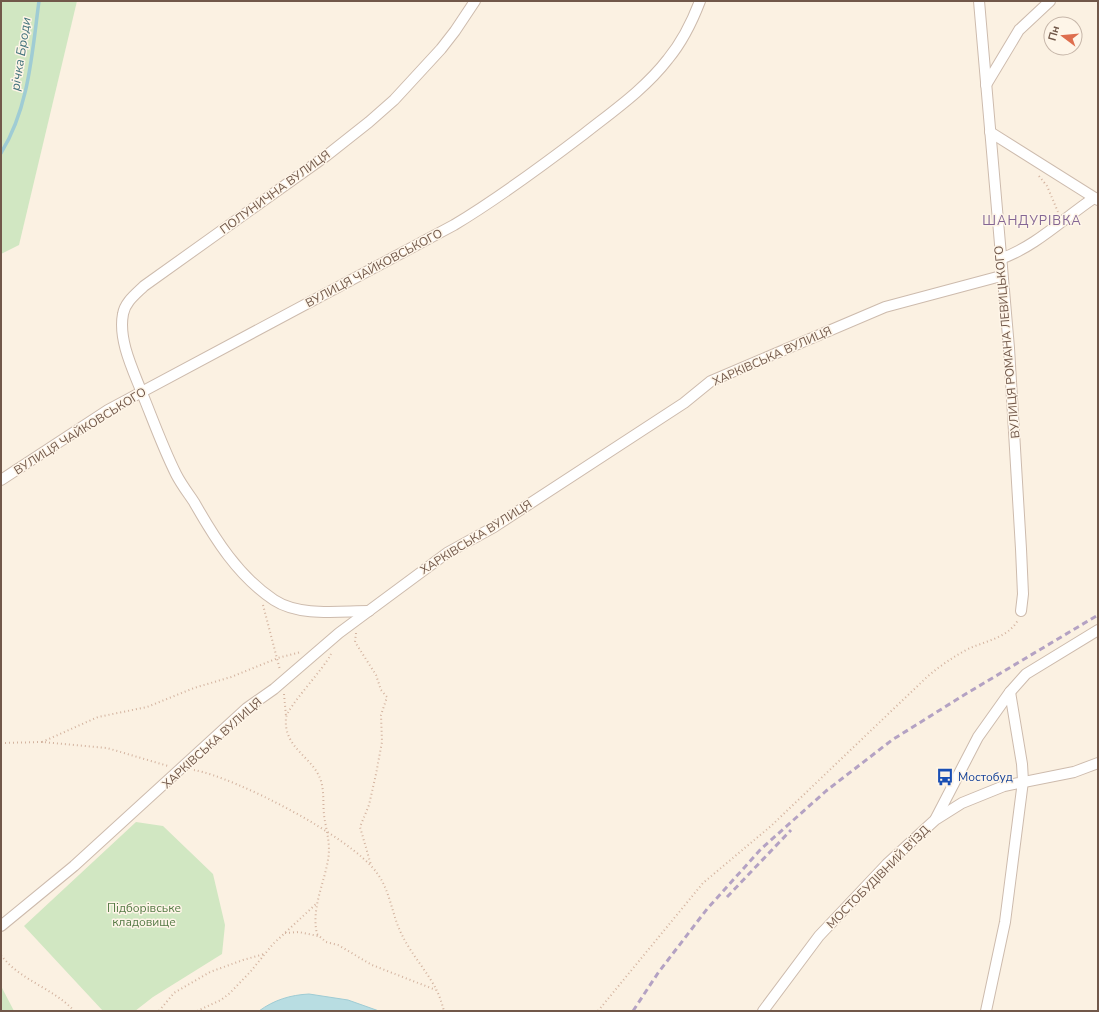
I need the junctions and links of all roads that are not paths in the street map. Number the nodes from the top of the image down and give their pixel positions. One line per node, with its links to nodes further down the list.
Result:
1 (475, 1): 10 (street, ПОЛУНИЧНА ВУЛИЦЯ)
2 (700, 1): 10 (street, ВУЛИЦЯ ЧАЙКОВСЬКОГО)
3 (979, 1): 5 (street, ВУЛИЦЯ РОМАНА ЛЕВИЦЬКОГО)
4 (1050, 1): 5 (street)
5 (986, 85): 6 (street, ВУЛИЦЯ РОМАНА ЛЕВИЦЬКОГО)
6 (990, 132): 7 (street); 8 (street, ВУЛИЦЯ РОМАНА ЛЕВИЦЬКОГО)
7 (1096, 199): 8 (street)
8 (1000, 259): 9 (street, ВУЛИЦЯ РОМАНА ЛЕВИЦЬКОГО)
9 (1001, 276): 12 (street, ХАРКІВСЬКА ВУЛИЦЯ); 13 (street, ВУЛИЦЯ РОМАНА ЛЕВИЦЬКОГО)
10 (141, 392): 11 (street, ВУЛИЦЯ ЧАЙКОВСЬКОГО); 12 (street, ПОЛУНИЧНА ВУЛИЦЯ)
11 (1, 480)
12 (369, 611): 19 (street, ХАРКІВСЬКА ВУЛИЦЯ)
13 (1021, 611)
14 (1098, 630): 15 (street)
15 (1010, 692): 17 (street); 18 (street)
16 (1098, 763): 17 (street, МОСТОБУДІВНИЙ В'ЇЗД)
17 (1023, 781): 18 (street, МОСТОБУДІВНИЙ В'ЇЗД); 21 (street)
18 (935, 820): 20 (street, МОСТОБУДІВНИЙ В'ЇЗД)
19 (1, 926)
20 (763, 1011)
21 (986, 1011)

